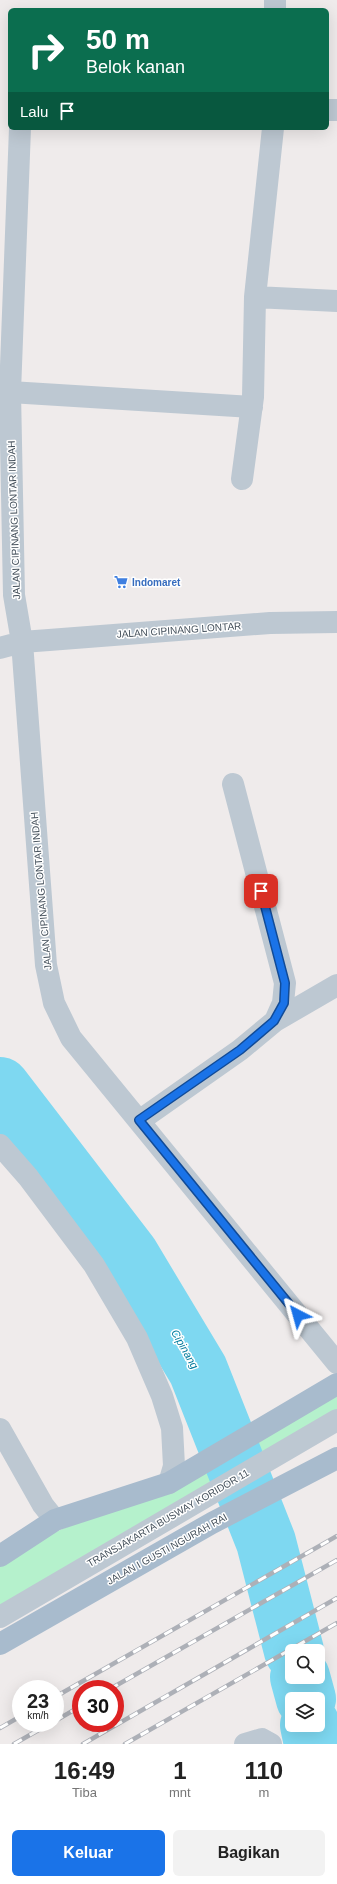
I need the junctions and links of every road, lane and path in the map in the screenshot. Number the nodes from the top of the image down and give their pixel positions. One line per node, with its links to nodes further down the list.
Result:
1 (20, 130): 5 (street, JALAN CIPINANG LONTAR INDAH)
2 (273, 130): 3 (street)
3 (255, 297): 4 (street); 6 (street)
4 (337, 301)
5 (10, 392): 6 (street); 9 (street, JALAN CIPINANG LONTAR INDAH)
6 (252, 407): 7 (street)
7 (242, 479)
8 (337, 622): 9 (street, JALAN CIPINANG LONTAR)
9 (22, 642): 10 (street, JALAN CIPINANG LONTAR); 14 (street, JALAN CIPINANG LONTAR INDAH)
10 (0, 648)
11 (233, 784): 13 (street)
12 (337, 985): 13 (street)
13 (274, 1021): 14 (street)
14 (139, 1120): 16 (street, JALAN CIPINANG LONTAR INDAH)
15 (0, 1145): 21 (street)
16 (337, 1363)
17 (337, 1384): 21 (main road)
18 (330, 1424): 24 (street, TRANSJAKARTA BUSWAY KORIDOR 11)
19 (0, 1429): 22 (street)
20 (337, 1458): 25 (main road, JALAN I GUSTI NGURAH RAI)
21 (169, 1483): 22 (main road)
22 (55, 1520): 23 (main road)
23 (0, 1556)
24 (0, 1617)
25 (0, 1644)
26 (245, 1744): 27 (street)
27 (270, 1744)

